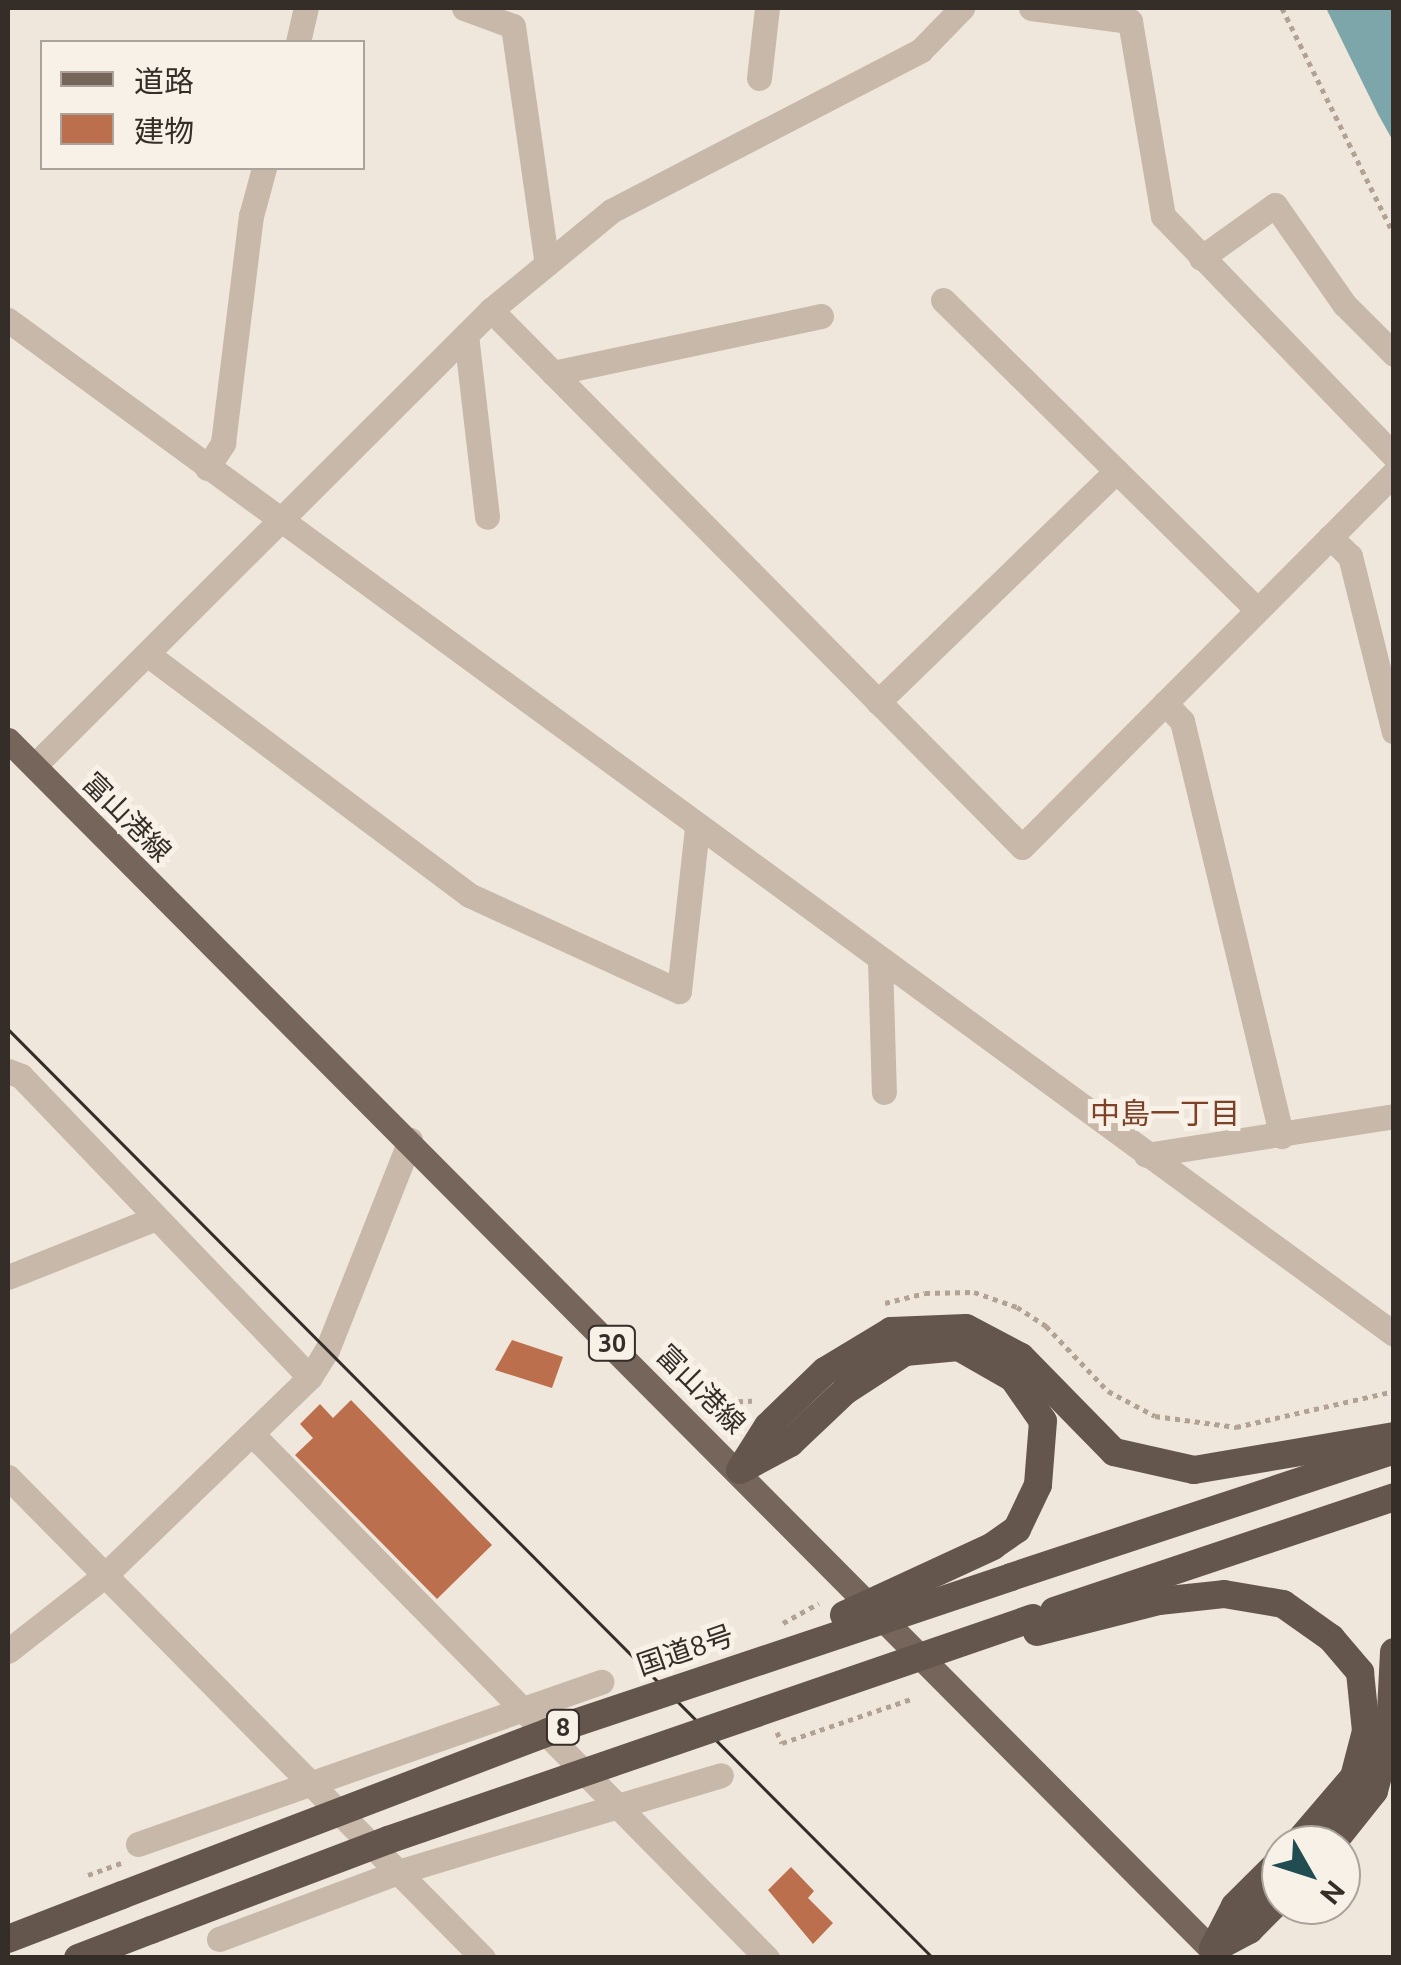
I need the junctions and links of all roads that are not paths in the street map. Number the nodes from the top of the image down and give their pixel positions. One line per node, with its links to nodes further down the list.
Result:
1 (306, 8): 6 (street)
2 (464, 8): 10 (street)
3 (766, 8): 7 (street)
4 (959, 8): 10 (street)
5 (1030, 8): 9 (street)
6 (298, 40)
7 (760, 78)
8 (263, 170): 19 (street)
9 (1200, 258): 16 (street); 18 (street)
10 (547, 264): 12 (street)
11 (943, 300): 20 (street)
12 (491, 310): 15 (street); 17 (street)
13 (822, 316): 17 (street)
14 (8, 320): 19 (street)
15 (466, 336): 22 (street); 23 (street)
16 (1394, 354)
17 (553, 373): 27 (street)
18 (1394, 456)
19 (207, 468): 23 (street)
20 (1116, 471): 25 (street); 27 (street)
21 (1394, 473): 24 (street)
22 (487, 517)
23 (278, 524): 26 (street); 32 (street)
24 (1330, 537): 25 (street); 29 (street)
25 (1257, 610): 28 (street)
26 (147, 654): 31 (street); 32 (street)
27 (878, 702): 28 (street)
28 (1165, 703): 37 (street)
29 (1394, 732)
30 (8, 740): 31 (main road, 富山港線 / 30)
31 (34, 766): 38 (main road, 富山港線 / 30)
32 (697, 828): 33 (street)
33 (880, 961): 35 (street); 39 (street)
34 (8, 1070): 40 (street)
35 (884, 1092)
36 (1394, 1116): 37 (street)
37 (1282, 1136): 39 (street)
38 (410, 1140): 43 (street); 47 (main road, 富山港線 / 30)
39 (1146, 1154): 42 (street)
40 (156, 1218): 41 (street); 43 (street)
41 (8, 1277)
42 (1394, 1334)
43 (310, 1377): 44 (street)
44 (252, 1434): 50 (street); 56 (street)
45 (1394, 1436): 47 (highway)
46 (1394, 1451): 54 (highway, 国道8号 / 8, bridge)
47 (740, 1470): 54 (highway, bridge); 68 (main road, 富山港線 / 30)
48 (8, 1477): 50 (street)
49 (1394, 1497): 51 (highway)
50 (104, 1576): 52 (street); 58 (street)
51 (1035, 1625): 60 (highway); 69 (highway, 8, bridge)
52 (8, 1651)
53 (1394, 1652): 61 (highway)
54 (734, 1666): 66 (highway, 国道8号 / 8, bridge)
55 (601, 1682): 56 (street)
56 (526, 1708): 58 (street); 59 (street)
57 (720, 1775): 59 (street)
58 (310, 1784): 62 (street); 63 (street)
59 (618, 1802): 63 (street); 71 (street)
60 (1313, 1825)
61 (1348, 1825)
62 (136, 1851)
63 (398, 1872): 67 (street); 70 (street)
64 (1261, 1880): 68 (highway)
65 (1261, 1918): 68 (highway)
66 (8, 1938)
67 (219, 1939)
68 (1216, 1954)
69 (78, 1958)
70 (483, 1958)
71 (766, 1958)

